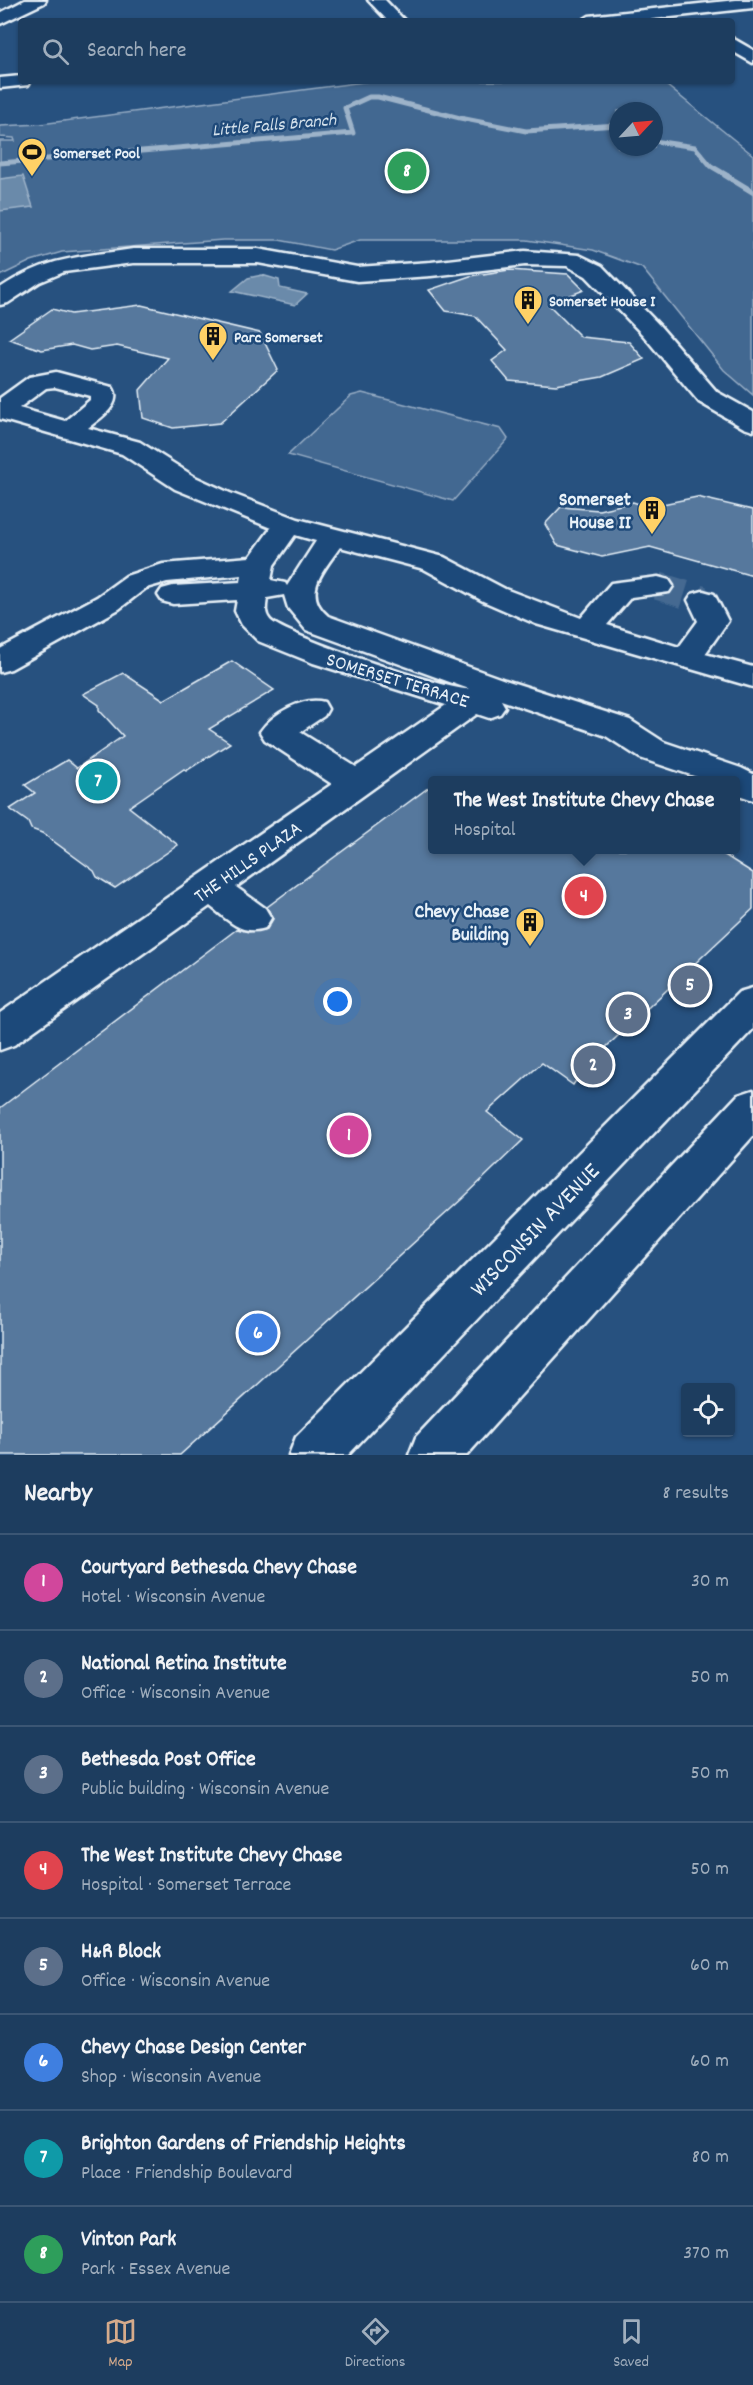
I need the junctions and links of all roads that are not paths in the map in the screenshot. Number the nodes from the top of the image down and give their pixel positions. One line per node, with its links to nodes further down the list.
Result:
1 (38, 0): 9 (street)
2 (376, 0): 6 (street)
3 (672, 0): 5 (street)
4 (753, 3): 5 (street)
5 (687, 10): 7 (street); 8 (street)
6 (394, 18)
7 (616, 18)
8 (697, 18)
9 (0, 19)
10 (735, 45): 11 (street)
11 (753, 58)
12 (18, 81): 13 (street)
13 (0, 83)
14 (0, 298): 16 (street)
15 (0, 411): 17 (street); 17 (street)
16 (753, 423)
17 (69, 430): 18 (street)
18 (288, 525): 19 (street); 20 (street)
19 (334, 536): 22 (street); 24 (street)
20 (257, 578): 22 (street); 26 (street); 28 (street, SOMERSET TERRACE)
21 (658, 586): 24 (street)
22 (300, 587): 28 (street, SOMERSET TERRACE)
23 (703, 600): 25 (street)
24 (588, 629): 25 (street)
25 (686, 659): 27 (street)
26 (0, 662)
27 (753, 677)
28 (484, 694): 30 (street, SOMERSET TERRACE); 31 (street, THE HILLS PLAZA)
29 (312, 709): 31 (street)
30 (729, 776)
31 (357, 784): 32 (street, THE HILLS PLAZA)
32 (211, 887): 33 (street); 35 (street, THE HILLS PLAZA)
33 (252, 918)
34 (753, 1003): 37 (street, WISCONSIN AVENUE)
35 (0, 1034)
36 (753, 1107): 38 (street)
37 (314, 1455)
38 (434, 1455)

